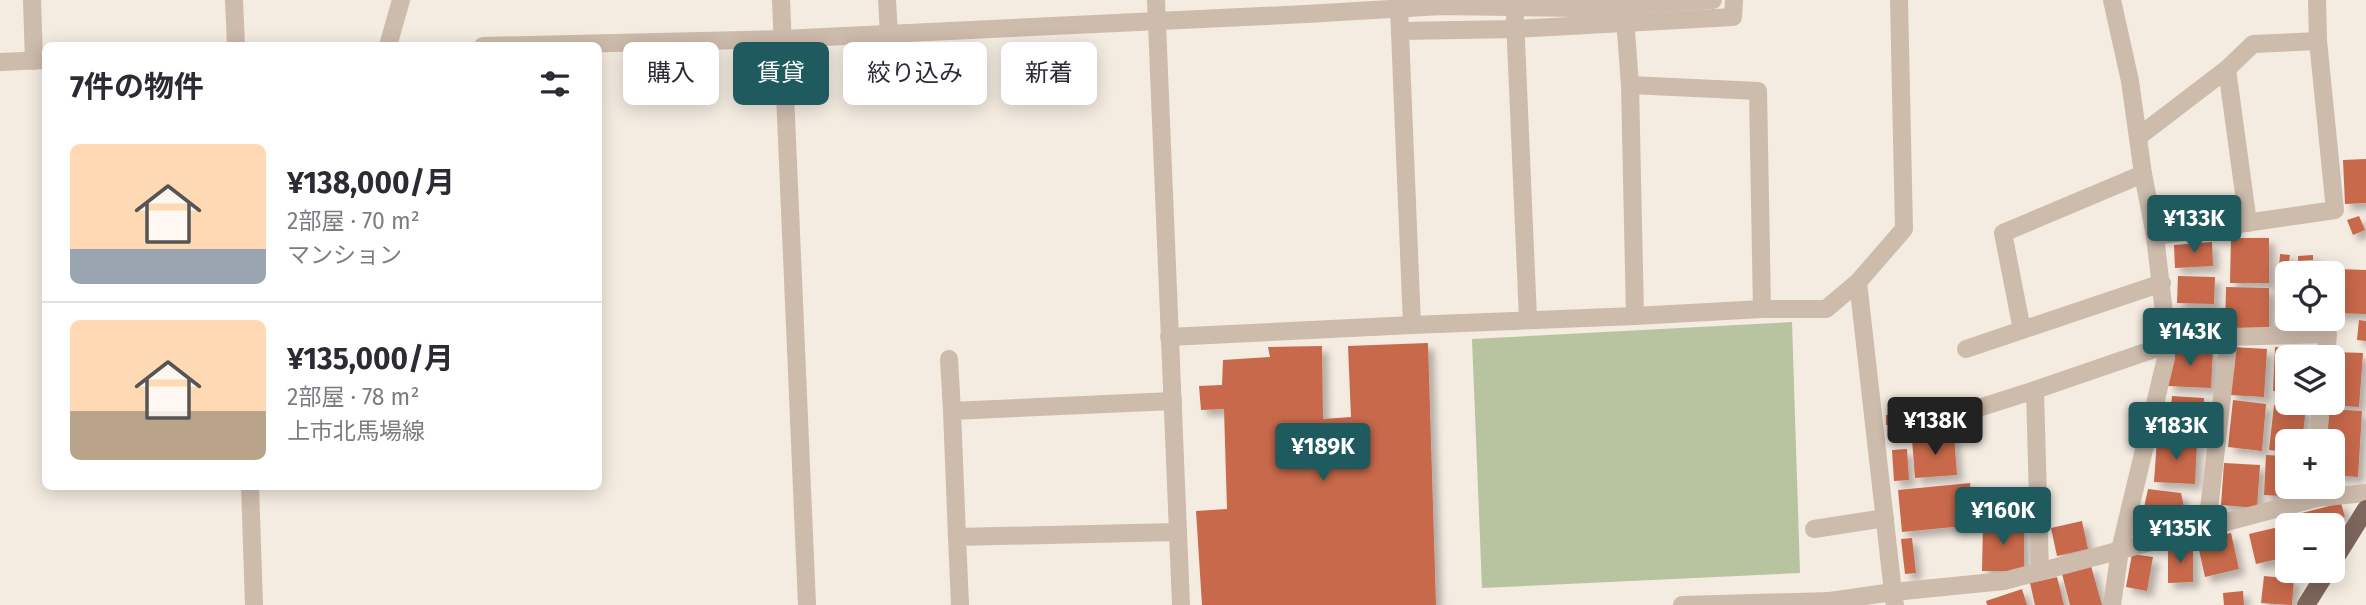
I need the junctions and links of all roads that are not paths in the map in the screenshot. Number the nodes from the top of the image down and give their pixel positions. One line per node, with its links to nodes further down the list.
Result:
1 (32, 0): 28 (street)
2 (234, 0): 25 (street)
3 (401, 0): 26 (street)
4 (781, 0): 23 (street)
5 (887, 0): 22 (street)
6 (1156, 0): 18 (street)
7 (1713, 0): 14 (street)
8 (1734, 0): 19 (street)
9 (1899, 0): 36 (street)
10 (2112, 0): 32 (street)
11 (2317, 0): 24 (street)
12 (1441, 3): 15 (street); 17 (street)
13 (1579, 4): 14 (street); 15 (street)
14 (1624, 5): 19 (street)
15 (1515, 6): 20 (street)
16 (1306, 7): 17 (street); 18 (street)
17 (1399, 8): 21 (street)
18 (1157, 20): 22 (street); 43 (street)
19 (1625, 23): 20 (street); 31 (street)
20 (1516, 29): 21 (street); 40 (street)
21 (1400, 31): 41 (street)
22 (889, 34): 23 (street)
23 (782, 39): 27 (street); 69 (street)
24 (2318, 41): 30 (street); 34 (street)
25 (236, 42)
26 (389, 42)
27 (602, 43)
28 (40, 60): 29 (street)
29 (0, 62)
30 (2227, 69): 32 (street); 34 (street)
31 (1630, 85): 38 (street); 39 (street)
32 (2138, 137): 33 (street)
33 (2143, 174): 35 (street); 42 (street)
34 (2248, 223): 35 (street)
35 (2155, 236): 37 (street)
36 (1858, 282): 38 (street); 57 (street)
37 (2162, 283): 42 (street); 44 (street)
38 (1762, 309): 39 (street)
39 (1635, 316): 40 (street)
40 (1528, 319): 41 (street)
41 (1412, 325): 43 (street)
42 (2022, 330): 46 (street)
43 (1169, 337): 49 (street)
44 (2166, 345): 48 (street); 63 (street)
45 (2328, 345): 58 (street)
46 (1966, 349)
47 (949, 359): 50 (street)
48 (2035, 390): 51 (street); 64 (street)
49 (1173, 401): 50 (street); 60 (street)
50 (952, 411): 61 (street)
51 (1969, 411)
52 (250, 490): 68 (street)
53 (2345, 493): 54 (street)
54 (2366, 493)
55 (2294, 499): 58 (street)
56 (2366, 509): 62 (main road)
57 (1885, 518): 59 (street); 66 (street)
58 (2207, 526): 63 (street)
59 (1814, 529)
60 (1177, 532): 61 (street); 71 (street)
61 (957, 537): 70 (street)
62 (2345, 543)
63 (2120, 550): 64 (street); 73 (street)
64 (2040, 572): 66 (street)
65 (2320, 583): 74 (main road)
66 (1894, 598): 67 (street)
67 (1830, 603): 72 (street)
68 (254, 605)
69 (807, 605)
70 (960, 605)
71 (1181, 605)
72 (1682, 605)
73 (2112, 605)
74 (2306, 605)

